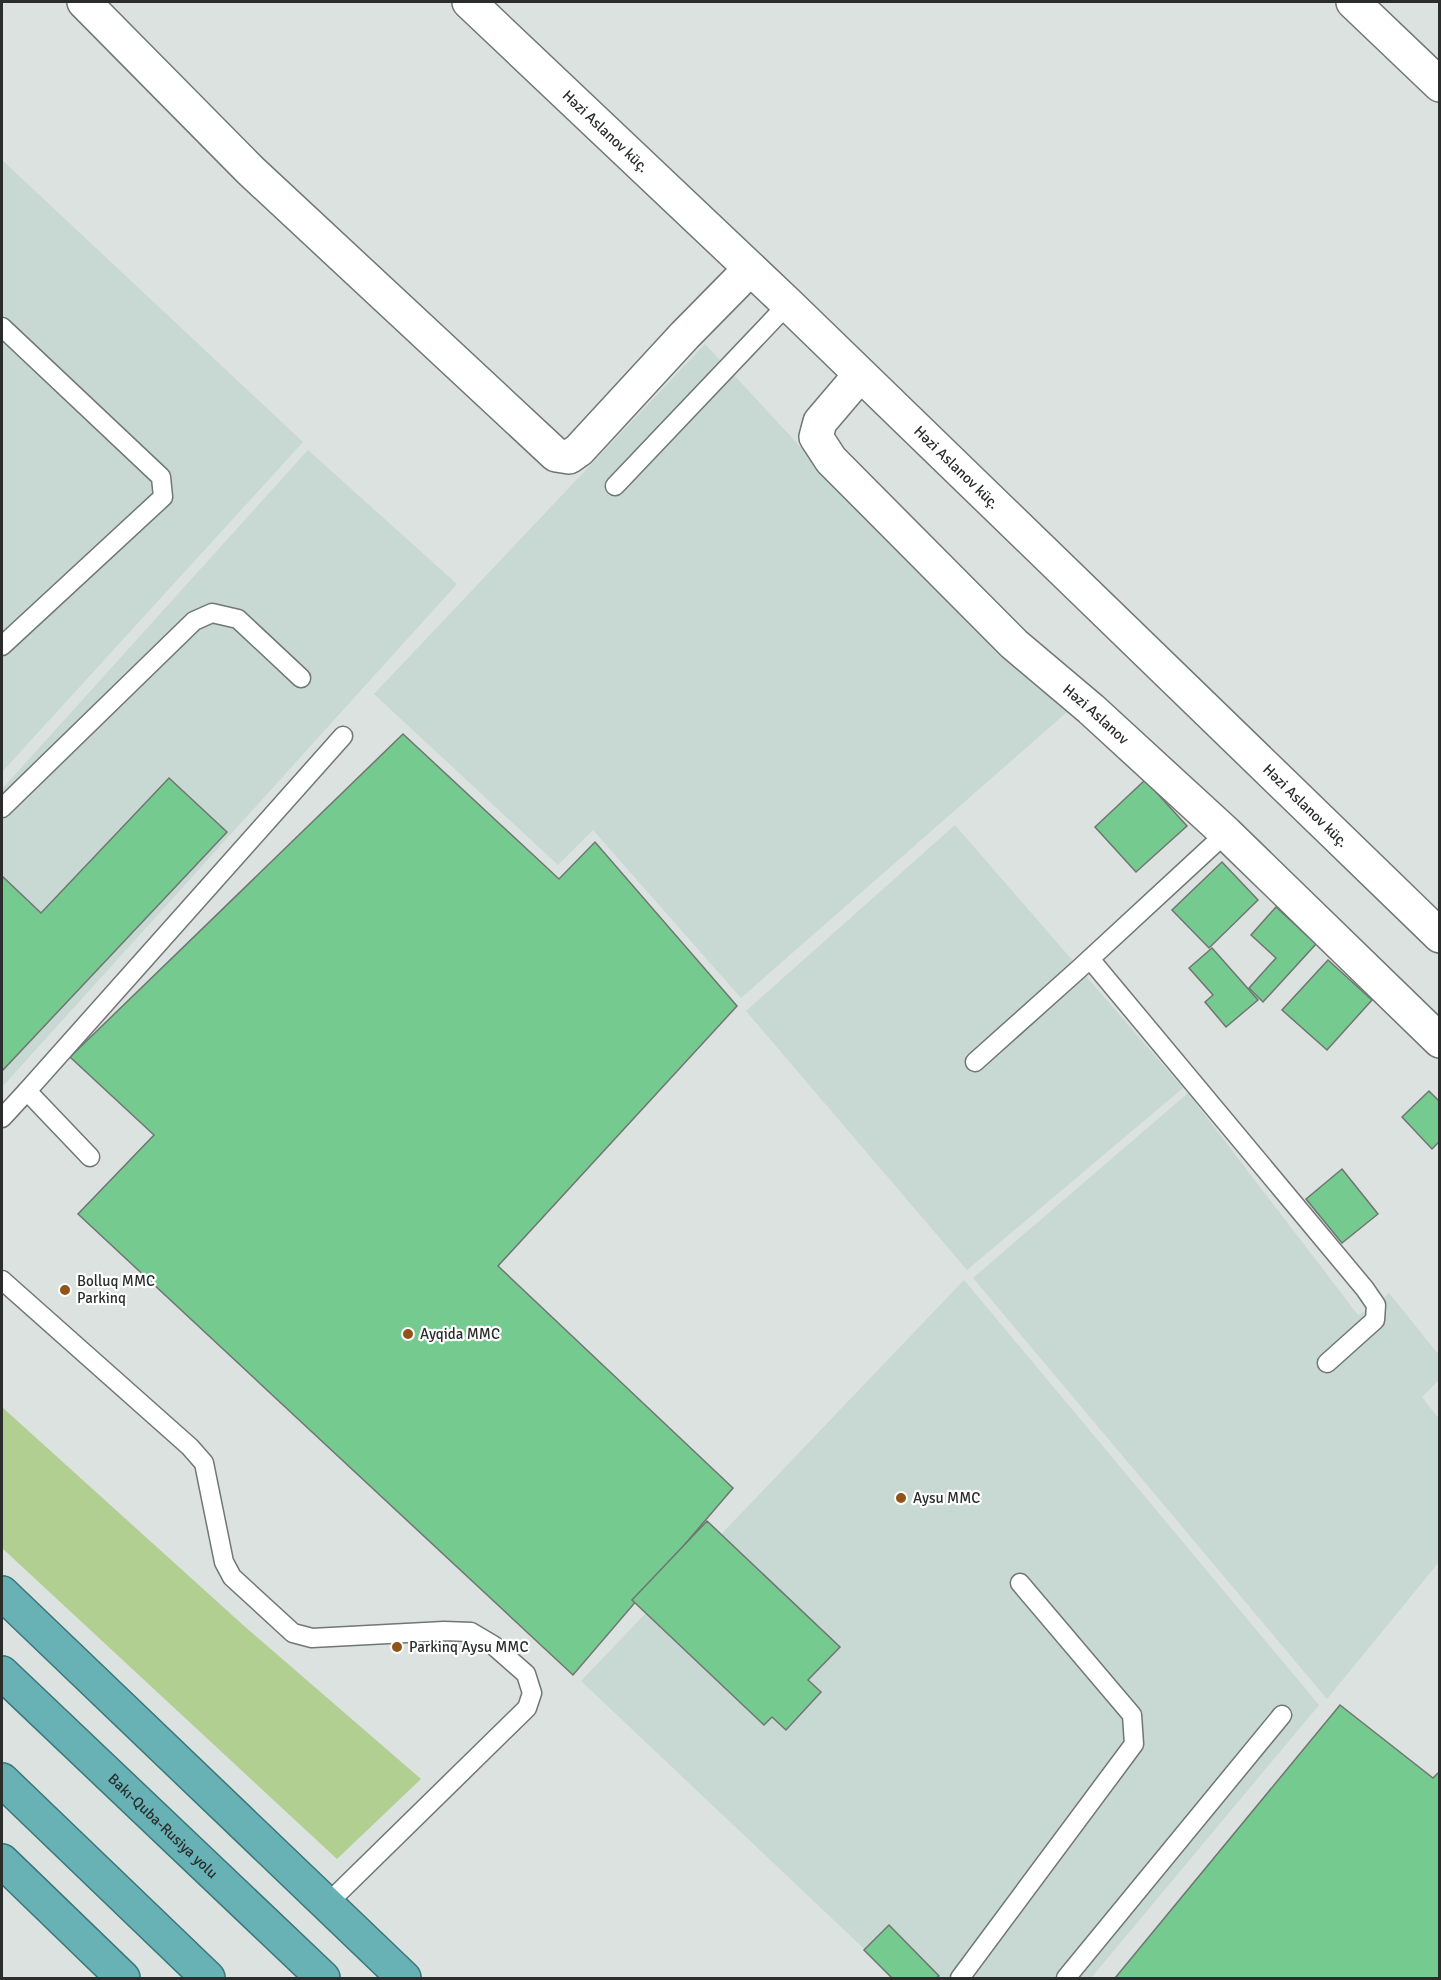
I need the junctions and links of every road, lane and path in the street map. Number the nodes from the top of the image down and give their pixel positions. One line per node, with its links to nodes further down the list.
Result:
1 (84, 2): 5 (street)
2 (469, 2): 5 (street, Həzi Aslanov küç.)
3 (1353, 2): 4 (street)
4 (1440, 85)
5 (750, 269): 6 (street, Həzi Aslanov küç.)
6 (788, 304): 8 (street, Həzi Aslanov küç.); 9 (lane)
7 (2, 327): 10 (lane)
8 (860, 375): 14 (street, Həzi Aslanov); 15 (street, Həzi Aslanov küç.)
9 (615, 486)
10 (2, 646)
11 (301, 678): 13 (lane)
12 (343, 736): 19 (lane)
13 (2, 808)
14 (1226, 833): 16 (lane); 17 (street, Həzi Aslanov)
15 (1440, 936)
16 (1090, 959): 18 (lane); 23 (lane)
17 (1440, 1041)
18 (975, 1062)
19 (27, 1091): 20 (lane); 21 (lane)
20 (2, 1119)
21 (90, 1157)
22 (2, 1280): 30 (lane)
23 (1327, 1363)
24 (1020, 1583): 35 (lane)
25 (2, 1593): 30 (highway)
26 (2, 1673): 33 (highway, Bakı-Quba-Rusiya yolu)
27 (1282, 1715): 36 (lane)
28 (2, 1780): 32 (highway)
29 (2, 1861): 31 (highway)
30 (326, 1905): 34 (highway)
31 (114, 1976)
32 (208, 1978)
33 (323, 1978)
34 (404, 1978)
35 (960, 1978)
36 (1066, 1978)

